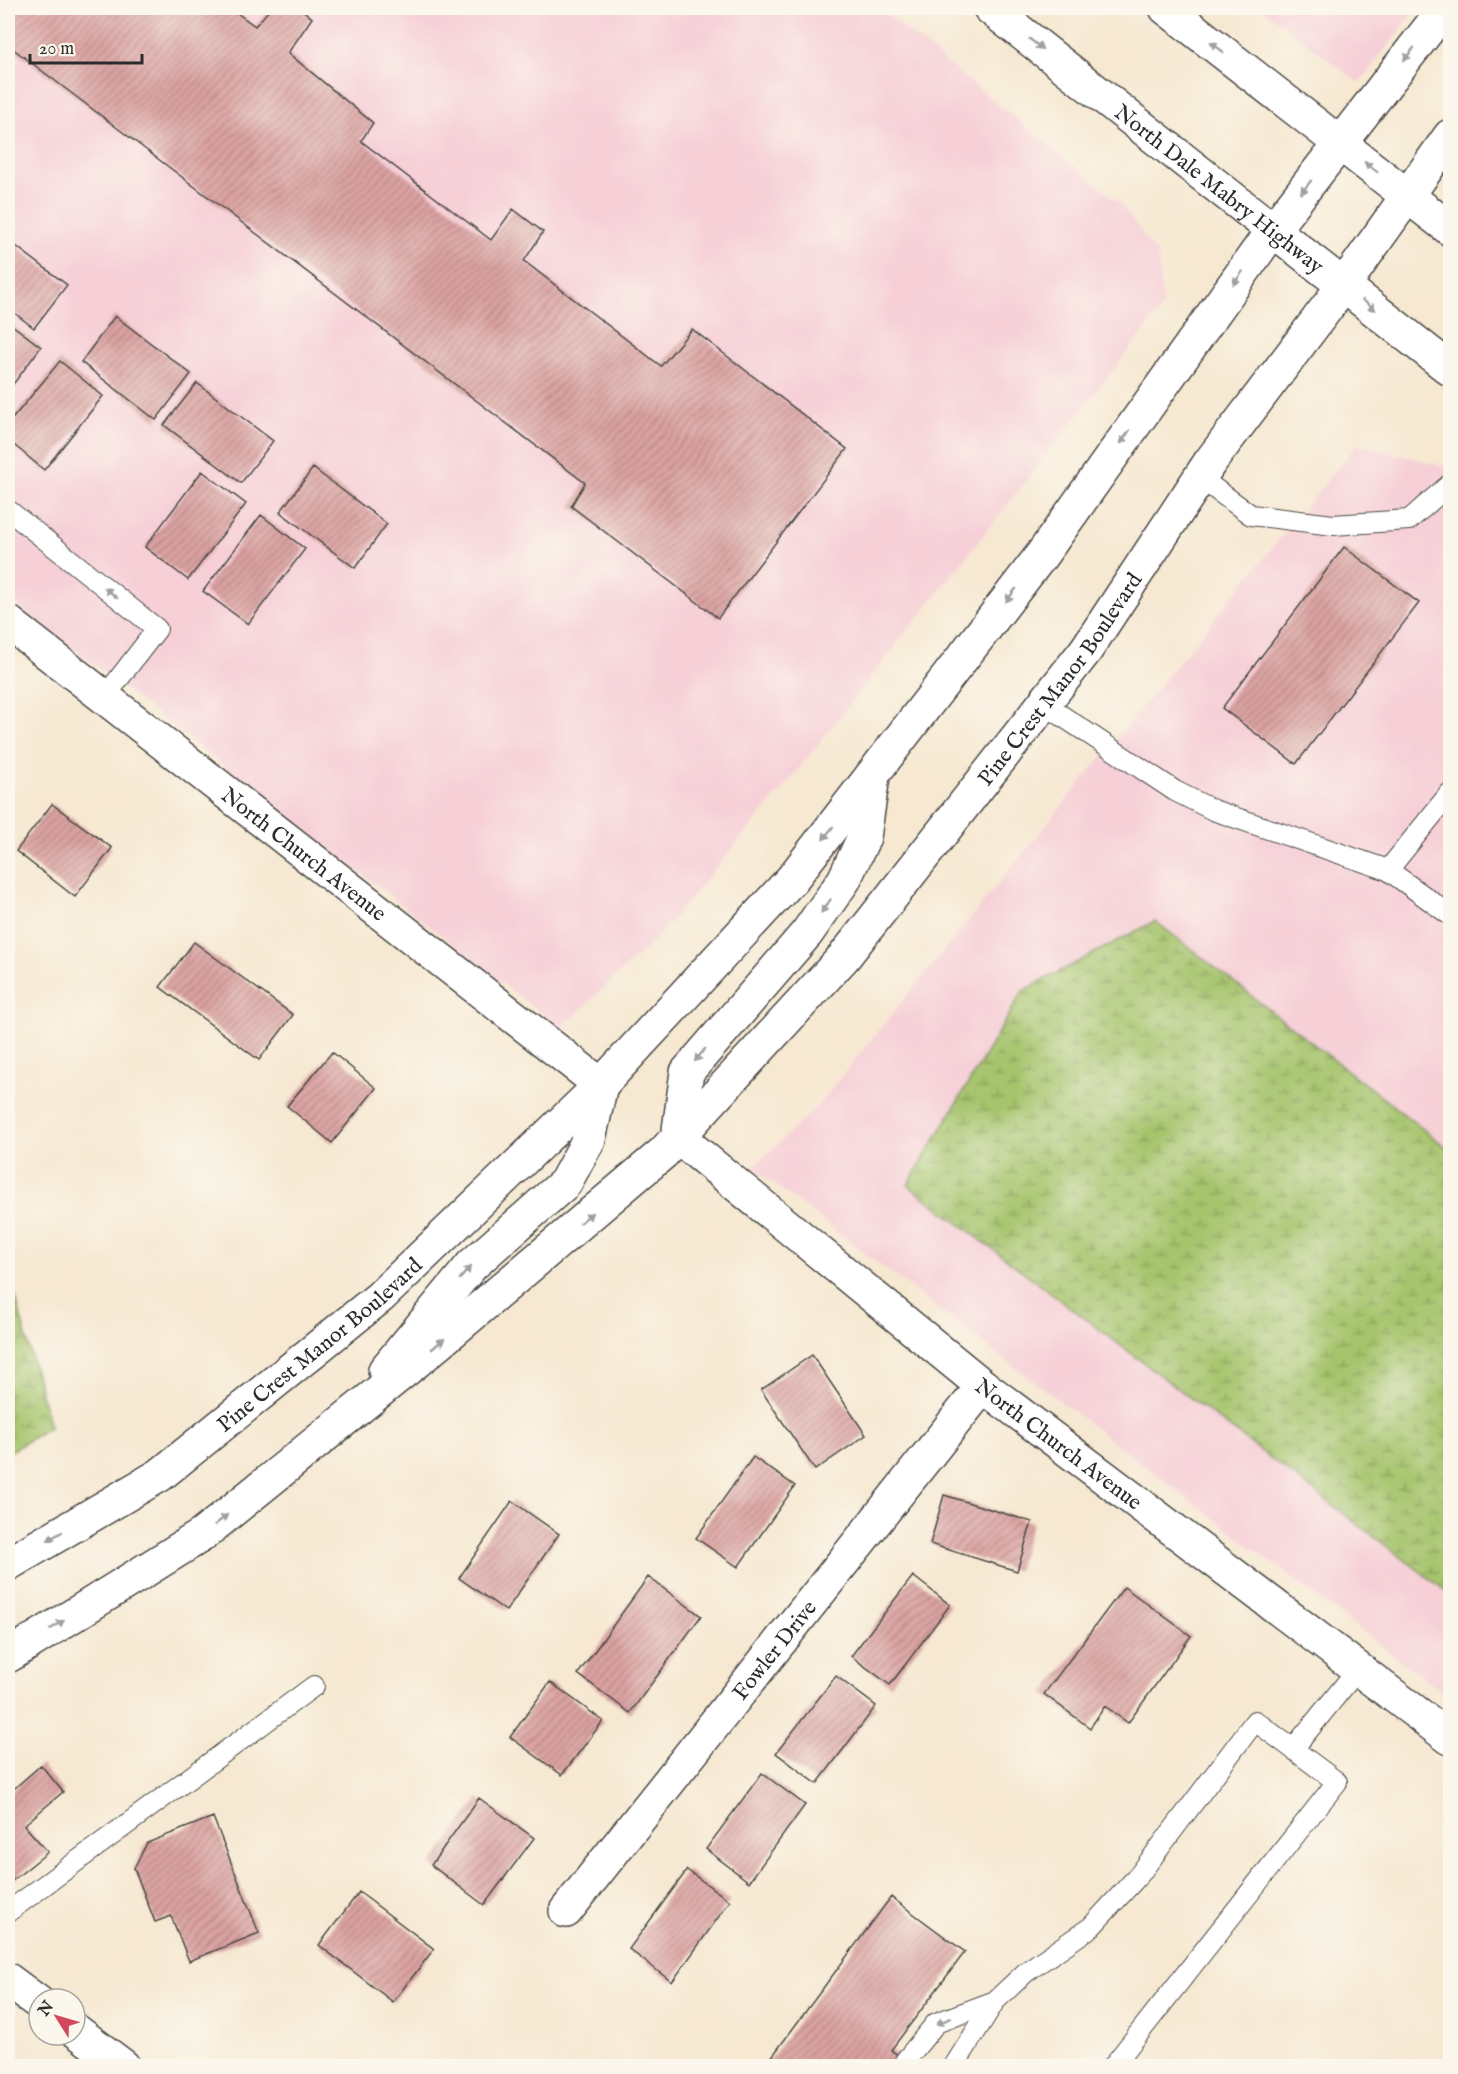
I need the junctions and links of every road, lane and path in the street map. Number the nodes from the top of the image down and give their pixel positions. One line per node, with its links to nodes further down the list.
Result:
1 (990, 8): 8 (main road, North Dale Mabry Highway, one-way to 8)
2 (1166, 8): 5 (main road, one-way to 2)
3 (1445, 8): 5 (main road, Pine Crest Manor Boulevard, one-way to 5)
4 (1450, 136): 6 (main road, Pine Crest Manor Boulevard)
5 (1341, 143): 6 (main road, one-way to 5); 8 (main road, Pine Crest Manor Boulevard, one-way to 8)
6 (1407, 195): 7 (main road); 9 (main road, Pine Crest Manor Boulevard)
7 (1450, 229)
8 (1272, 231): 9 (main road, North Dale Mabry Highway); 17 (main road, Pine Crest Manor Boulevard, one-way to 17)
9 (1344, 285): 10 (main road, North Dale Mabry Highway, one-way to 10); 11 (main road, Pine Crest Manor Boulevard)
10 (1450, 369)
11 (1200, 478): 12 (lane); 16 (main road, Pine Crest Manor Boulevard)
12 (1450, 484)
13 (8, 510): 15 (lane, one-way to 13)
14 (8, 622): 15 (main road, North Church Avenue)
15 (104, 698): 21 (main road, North Church Avenue)
16 (1044, 704): 19 (lane); 22 (main road, Pine Crest Manor Boulevard)
17 (873, 774): 21 (main road, Pine Crest Manor Boulevard, one-way to 21); 22 (main road, Pine Crest Manor Boulevard, one-way to 22)
18 (1450, 793): 19 (lane)
19 (1388, 870): 20 (lane)
20 (1450, 915)
21 (601, 1085): 24 (main road, Pine Crest Manor Boulevard, one-way to 21); 25 (main road, Pine Crest Manor Boulevard, one-way to 25)
22 (678, 1137): 23 (main road, North Church Avenue); 24 (main road, Pine Crest Manor Boulevard, one-way to 22)
23 (983, 1386): 27 (main road, North Church Avenue); 31 (main road, Fowler Drive)
24 (349, 1416): 26 (main road, Pine Crest Manor Boulevard, one-way to 24)
25 (8, 1564)
26 (8, 1656)
27 (1358, 1669): 29 (main road, North Church Avenue); 30 (lane)
28 (314, 1686): 32 (lane)
29 (1450, 1738)
30 (1293, 1749): 35 (lane); 40 (lane)
31 (566, 1911)
32 (8, 1912)
33 (8, 1981): 34 (main road)
34 (27, 1995)
35 (995, 2001): 37 (lane, one-way to 37); 39 (lane)
36 (87, 2039): 38 (main road)
37 (905, 2061)
38 (123, 2067)
39 (954, 2067)
40 (1113, 2067)

